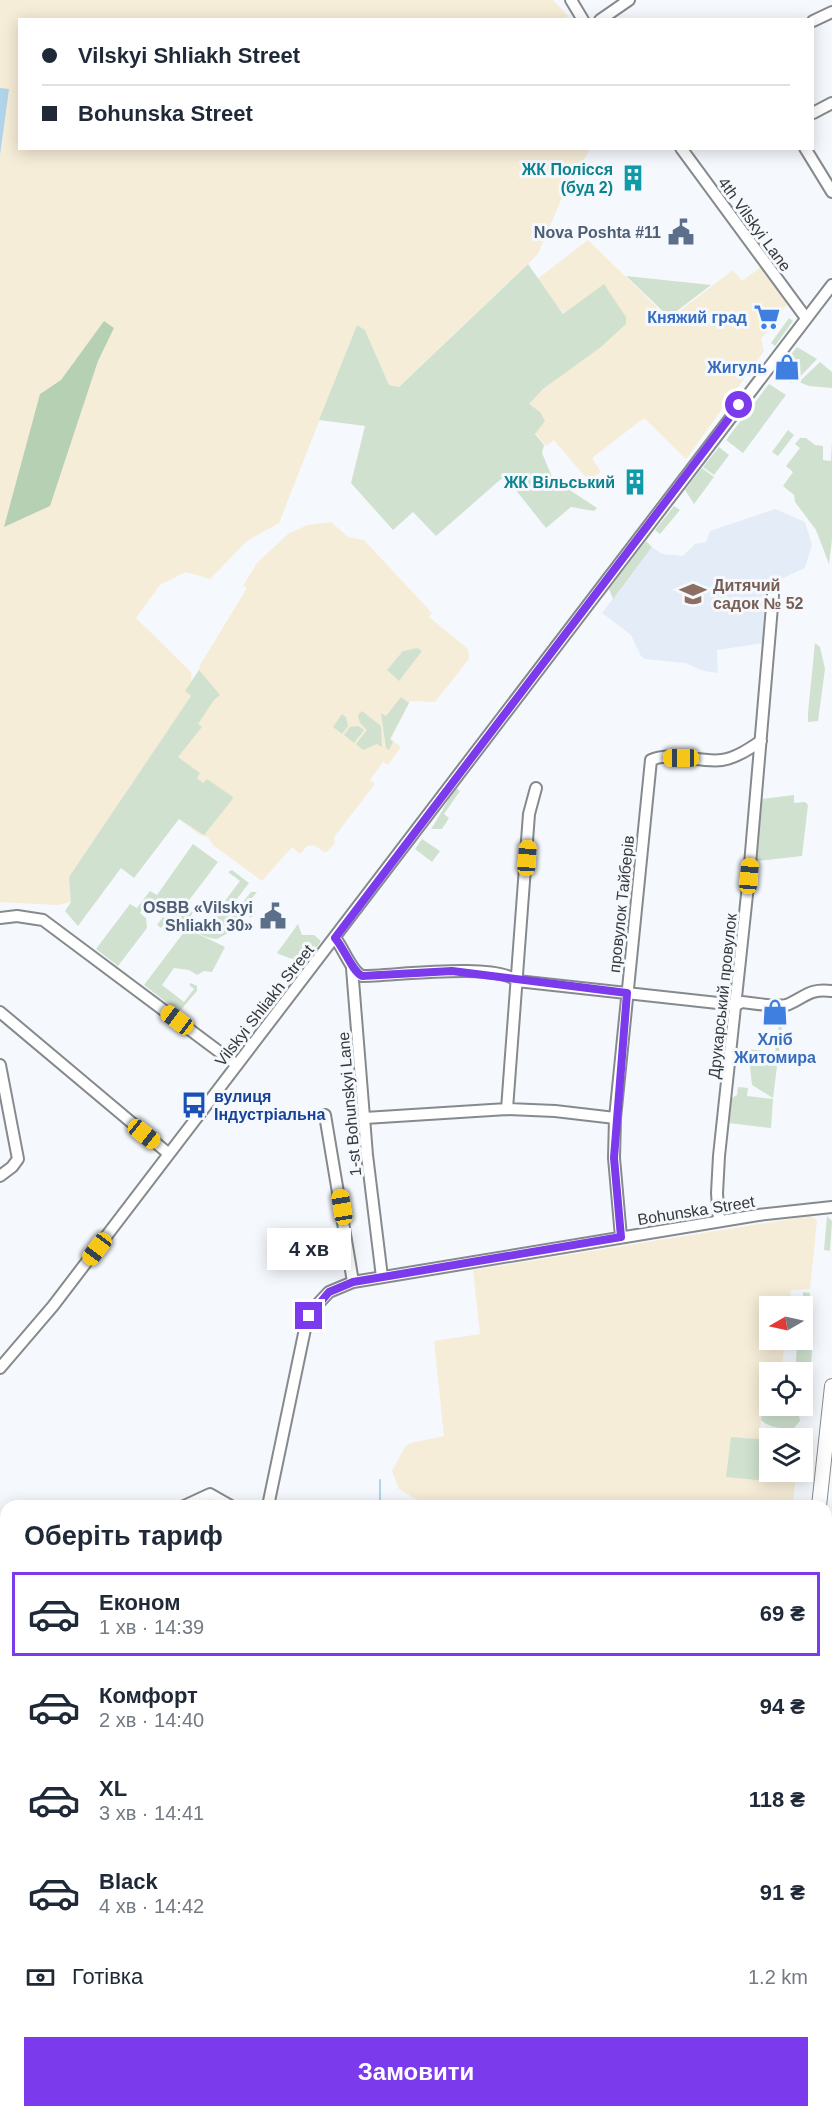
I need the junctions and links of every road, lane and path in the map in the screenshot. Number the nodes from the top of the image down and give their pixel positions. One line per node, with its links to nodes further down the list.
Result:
1 (572, 0): 4 (street)
2 (629, 0): 5 (street)
3 (832, 12): 6 (street)
4 (582, 18)
5 (603, 18)
6 (814, 21)
7 (832, 103): 8 (street)
8 (814, 112)
9 (682, 150): 13 (street, 4th Vilskyi Lane)
10 (806, 150): 11 (street)
11 (832, 192)
12 (832, 285): 13 (street, Vilskyi Shliakh Street)
13 (806, 318): 18 (street, Vilskyi Shliakh Street)
14 (773, 595): 15 (street, Друкарський провулок)
15 (761, 741): 22 (street, провулок Тайберів); 23 (street, Друкарський провулок)
16 (536, 788): 20 (street)
17 (0, 918): 26 (street)
18 (335, 938): 19 (street); 26 (street, Vilskyi Shliakh Street)
19 (352, 965): 20 (street); 30 (street, 1-st Bohunskyi Lane)
20 (517, 981): 22 (street); 27 (street)
21 (832, 991): 23 (street)
22 (627, 993): 23 (street); 31 (street, провулок Тайберів)
23 (736, 1005): 35 (street, Друкарський провулок)
24 (0, 1012): 32 (street)
25 (0, 1065): 29 (street)
26 (237, 1065): 32 (street, Vilskyi Shliakh Street)
27 (507, 1109): 30 (street); 31 (street)
28 (325, 1114): 38 (street)
29 (5, 1117): 33 (street)
30 (365, 1118): 37 (street, 1-st Bohunskyi Lane)
31 (615, 1118): 36 (street, провулок Тайберів)
32 (169, 1154): 39 (street, Vilskyi Shliakh Street)
33 (0, 1176)
34 (832, 1207): 35 (street, Bohunska Street)
35 (719, 1221): 36 (street, Bohunska Street)
36 (621, 1237): 37 (street, Bohunska Street)
37 (382, 1276): 38 (street, Bohunska Street)
38 (353, 1282): 43 (street, Bohunska Street)
39 (0, 1368)
40 (832, 1386): 44 (main road)
41 (197, 1500): 42 (street)
42 (220, 1500)
43 (269, 1500)
44 (820, 1500)

